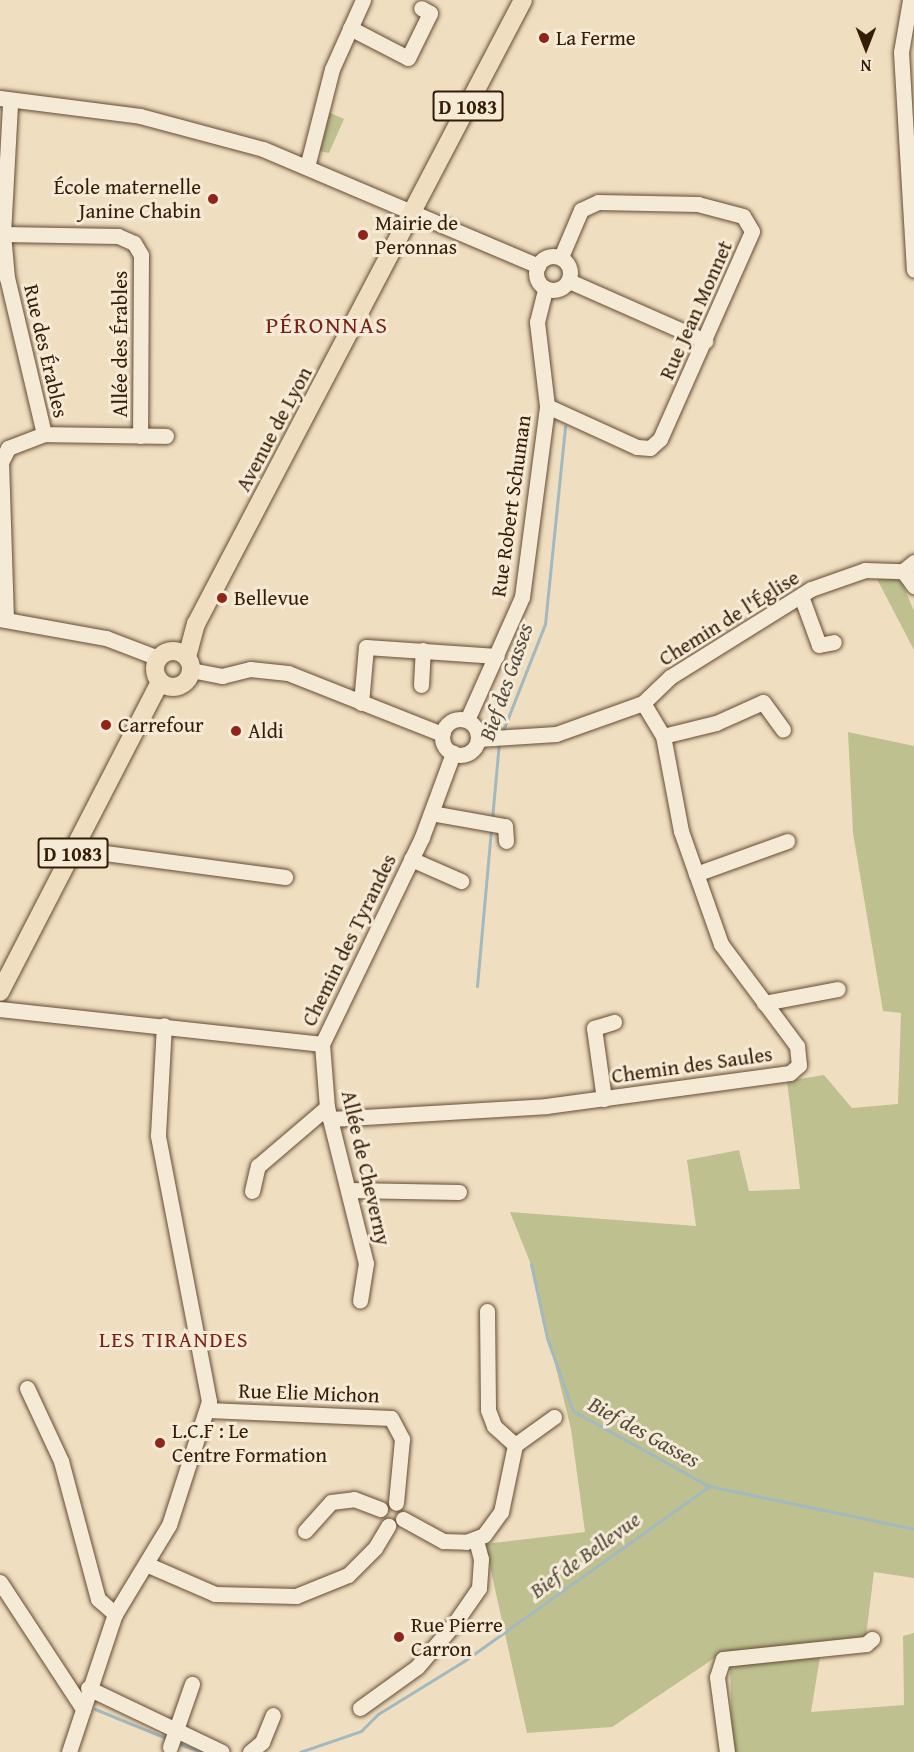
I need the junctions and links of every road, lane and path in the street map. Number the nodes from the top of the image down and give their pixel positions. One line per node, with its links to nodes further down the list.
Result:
1 (363, 0): 5 (street)
2 (523, 0): 8 (main road, Avenue de Lyon / D 1083)
3 (910, 0): 10 (street)
4 (421, 8): 5 (street)
5 (350, 28): 7 (street)
6 (5, 101): 7 (street); 9 (street, Rue des Érables)
7 (307, 167): 8 (street)
8 (413, 212): 12 (street); 30 (main road, Avenue de Lyon / D 1083)
9 (3, 234): 18 (street, Rue des Érables); 19 (street, Allée des Érables)
10 (913, 250): 13 (street)
11 (561, 258): 12 (street); 14 (street); 16 (street, Rue Jean Monnet)
12 (537, 266): 15 (street)
13 (914, 270)
14 (569, 281): 15 (street); 16 (street)
15 (545, 289): 17 (street, Rue Robert Schuman)
16 (705, 341): 17 (street, Rue Jean Monnet)
17 (547, 406): 28 (street, Rue Robert Schuman)
18 (44, 434): 19 (street, Allée des Érables); 21 (street, Rue des Érables)
19 (140, 436): 20 (street, Allée des Érables)
20 (166, 436)
21 (2, 458): 25 (street, Rue des Érables)
22 (908, 567): 23 (street); 24 (street, Chemin de l'Église)
23 (914, 586)
24 (801, 596): 26 (street); 34 (street, Chemin de l'Église)
25 (3, 619): 29 (street)
26 (834, 642)
27 (423, 650): 28 (street); 32 (street); 33 (street)
28 (497, 656): 35 (street, Rue Robert Schuman)
29 (158, 658): 30 (main road); 31 (main road)
30 (185, 659): 31 (main road, Avenue de Lyon); 33 (street)
31 (167, 684): 44 (main road, D 1083)
32 (421, 685)
33 (361, 703): 37 (street)
34 (643, 703): 38 (street, Chemin des Saules); 39 (street, Chemin de l'Église)
35 (467, 720): 37 (street); 39 (street)
36 (783, 730): 38 (street)
37 (442, 734): 40 (street)
38 (663, 736): 46 (street, Chemin des Saules)
39 (478, 739): 40 (street)
40 (453, 753): 41 (street, Chemin des Tyrandes)
41 (431, 813): 42 (street); 45 (street, Chemin des Tyrandes)
42 (506, 841)
43 (787, 841): 46 (street)
44 (75, 849): 47 (street); 50 (main road, D 1083)
45 (411, 859): 48 (street); 55 (street, Chemin des Tyrandes)
46 (696, 874): 51 (street, Chemin des Saules)
47 (285, 877)
48 (461, 881)
49 (838, 989): 51 (street)
50 (0, 992)
51 (765, 1003): 56 (street, Chemin des Saules)
52 (0, 1010): 54 (street, Chemin des Tyrandes)
53 (614, 1022): 56 (street)
54 (164, 1025): 55 (street, Chemin des Tyrandes); 64 (street)
55 (322, 1044): 57 (street, Allée de Cheverny)
56 (604, 1099): 57 (street, Chemin des Saules)
57 (328, 1113): 58 (street, Allée de Cheverny); 59 (street)
58 (349, 1190): 60 (street); 61 (street, Allée de Cheverny)
59 (252, 1191)
60 (459, 1192)
61 (360, 1301)
62 (487, 1311): 66 (street)
63 (27, 1388): 75 (street)
64 (208, 1410): 67 (street, Rue Elie Michon); 73 (street)
65 (554, 1417): 66 (street)
66 (515, 1445): 72 (street)
67 (396, 1503): 68 (street); 69 (street)
68 (380, 1509): 70 (street); 71 (street)
69 (403, 1519): 70 (street); 72 (street)
70 (388, 1526): 73 (street)
71 (305, 1531)
72 (476, 1540): 80 (street)
73 (146, 1564): 75 (street)
74 (0, 1582): 79 (street)
75 (115, 1614): 78 (street)
76 (872, 1639): 87 (street)
77 (192, 1684): 82 (street)
78 (88, 1688): 79 (street); 82 (street)
79 (82, 1708): 84 (street)
80 (360, 1708)
81 (273, 1715): 86 (street)
82 (173, 1731): 83 (street); 85 (street)
83 (170, 1747)
84 (69, 1752)
85 (222, 1752)
86 (250, 1752)
87 (727, 1752)

